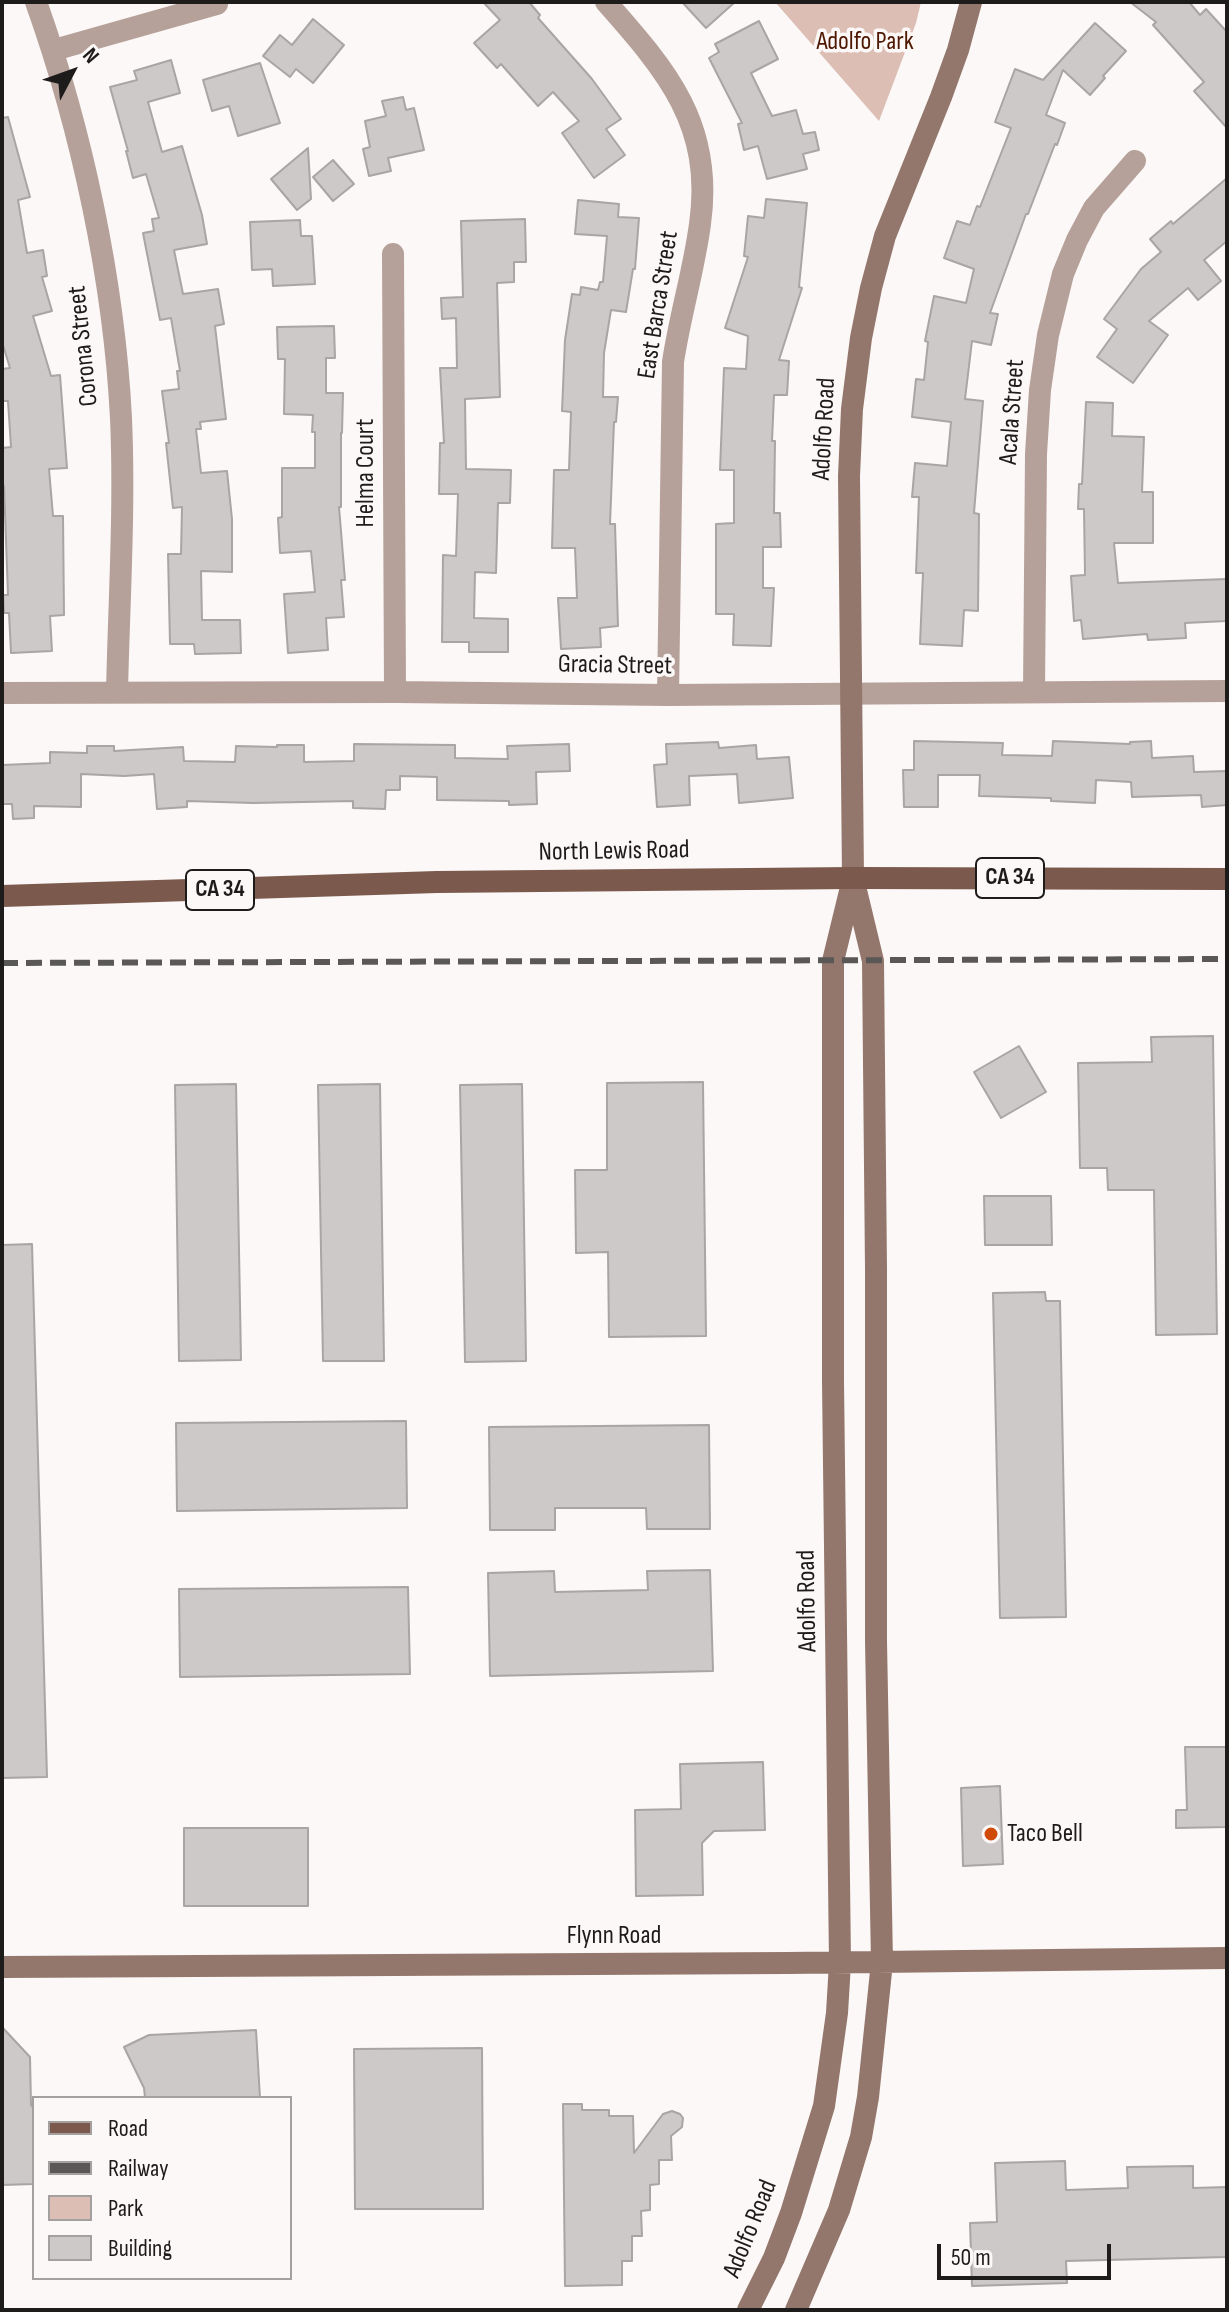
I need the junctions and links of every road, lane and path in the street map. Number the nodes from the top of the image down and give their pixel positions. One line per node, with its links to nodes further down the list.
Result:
1 (36, 2): 5 (street, Corona Street)
2 (606, 2): 14 (street, East Barca Street)
3 (971, 2): 13 (main road, Adolfo Road)
4 (217, 4): 5 (street)
5 (54, 50): 9 (street, Corona Street)
6 (1135, 161): 11 (street, Acala Street)
7 (393, 254): 10 (street, Helma Court)
8 (1227, 691): 11 (street, Gracia Street)
9 (117, 692): 10 (street, Gracia Street); 12 (street, Gracia Street)
10 (395, 692): 14 (street, Gracia Street)
11 (1034, 692): 13 (street, Gracia Street)
12 (2, 693)
13 (852, 694): 14 (street, Gracia Street); 15 (main road, Adolfo Road)
14 (668, 695)
15 (853, 878): 16 (main road, North Lewis Road / CA 34); 17 (main road, North Lewis Road / CA 34); 19 (main road, Adolfo Road); 20 (main road, Adolfo Road)
16 (1227, 879)
17 (2, 896)
18 (1227, 1958): 19 (main road, Flynn Road)
19 (882, 1962): 20 (main road, Flynn Road); 23 (main road, Adolfo Road)
20 (840, 1963): 21 (main road, Flynn Road); 22 (main road, Adolfo Road)
21 (2, 1967)
22 (748, 2310)
23 (796, 2310)

